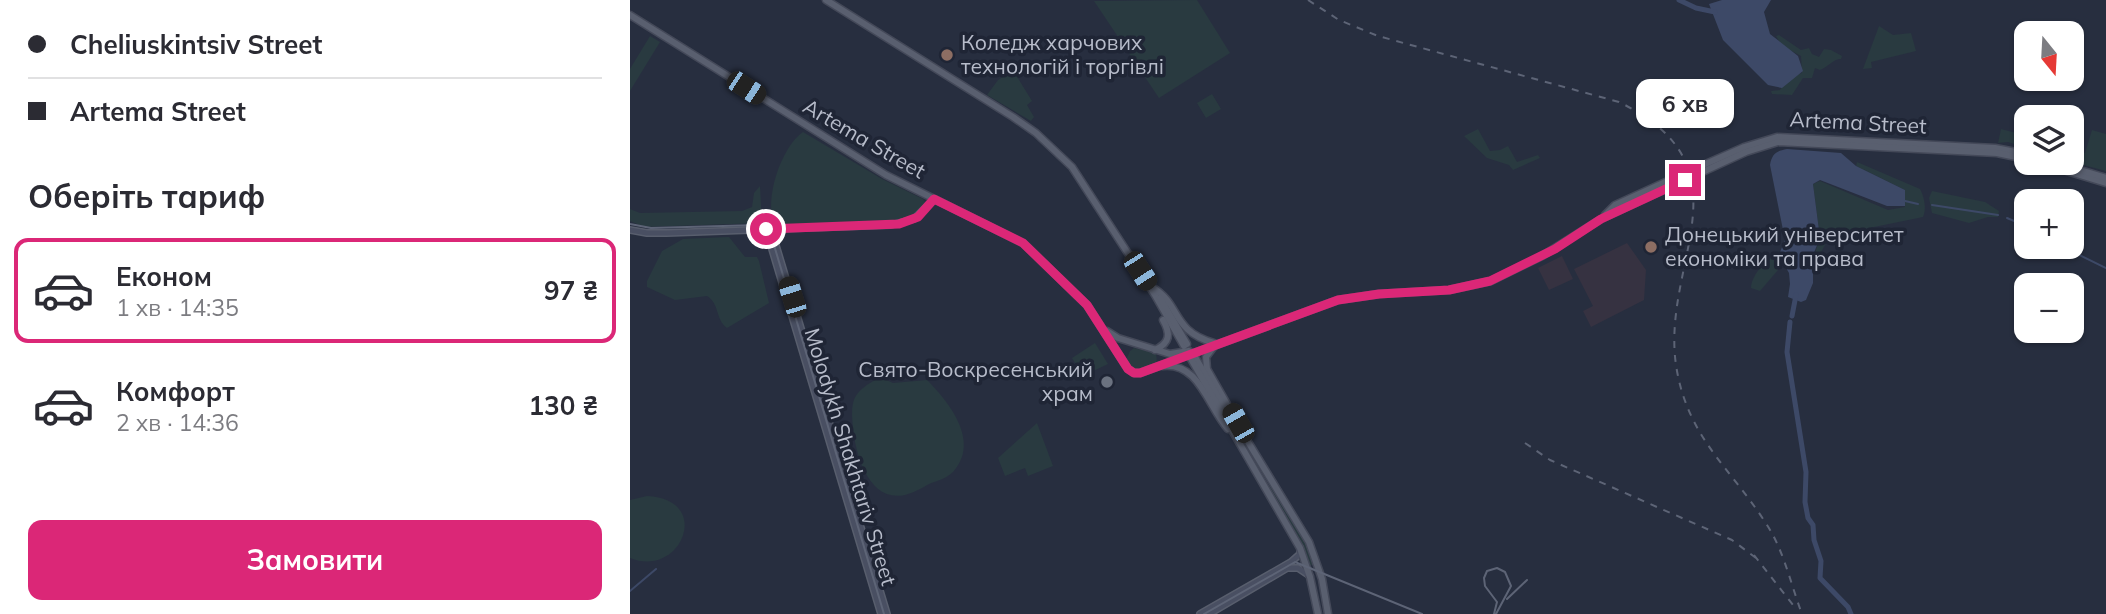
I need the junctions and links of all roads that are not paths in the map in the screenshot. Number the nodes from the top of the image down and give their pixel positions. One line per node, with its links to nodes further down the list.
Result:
1 (826, 0): 14 (main road)
2 (630, 15): 8 (main road, Artema Street)
3 (2014, 153): 4 (main road, Artema Street)
4 (1695, 172)
5 (2084, 172): 7 (main road)
6 (2084, 174): 7 (main road)
7 (2106, 180)
8 (934, 199): 12 (main road); 16 (main road, Artema Street)
9 (1621, 202): 10 (main road); 10 (main road, Artema Street); 11 (main road, Artema Street)
10 (1618, 211): 11 (main road, Artema Street)
11 (1601, 219): 17 (main road, Artema Street)
12 (769, 229): 13 (main road); 31 (main road, Molodykh Shakhtariv Street); 32 (main road, Molodykh Shakhtariv Street)
13 (630, 230)
14 (1150, 286): 15 (main road); 17 (main road)
15 (1154, 298): 19 (main road); 21 (main road)
16 (1103, 327): 18 (main road, Artema Street); 22 (main road, Artema Street)
17 (1216, 343): 20 (main road, Artema Street); 25 (main road)
18 (1137, 345): 21 (main road, Artema Street); 22 (main road)
19 (1186, 345)
20 (1205, 347): 21 (main road, Artema Street); 23 (main road, Artema Street)
21 (1156, 350): 23 (main road)
22 (1123, 361): 24 (main road)
23 (1158, 365): 24 (main road, Artema Street)
24 (1150, 369): 26 (main road)
25 (1242, 432): 26 (main road); 30 (main road)
26 (1232, 434): 27 (main road)
27 (1300, 548): 28 (main road); 29 (main road)
28 (1284, 566): 29 (main road); 33 (main road)
29 (1309, 574): 30 (main road); 34 (main road); 35 (main road)
30 (1321, 579): 36 (main road)
31 (881, 614)
32 (887, 614)
33 (1200, 614)
34 (1209, 614)
35 (1318, 614)
36 (1328, 614)

